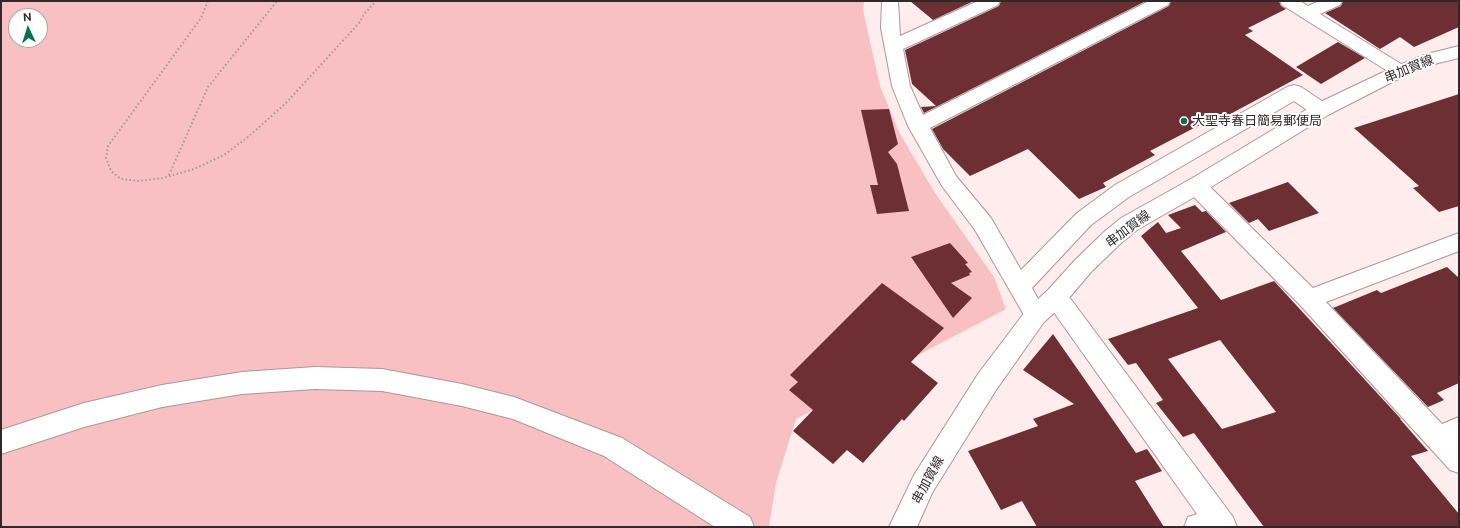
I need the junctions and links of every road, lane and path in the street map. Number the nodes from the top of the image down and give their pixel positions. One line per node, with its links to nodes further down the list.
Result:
1 (208, 1): 15 (path)
2 (277, 1): 15 (path)
3 (376, 1): 15 (path)
4 (992, 1): 10 (street)
5 (1162, 1): 14 (street)
6 (1288, 1): 9 (street)
7 (1334, 1): 9 (street)
8 (892, 2): 10 (street)
9 (1307, 13): 12 (street)
10 (894, 46): 14 (street)
11 (1459, 52): 12 (street, 串加賀線)
12 (1400, 71): 13 (street, 串加賀線)
13 (1321, 110): 16 (street, 串加賀線); 18 (street)
14 (918, 126): 18 (street)
15 (169, 176)
16 (1196, 186): 19 (street, 串加賀線); 20 (street)
17 (1459, 242): 20 (street)
18 (1019, 287): 21 (street)
19 (1056, 297): 21 (street, 串加賀線); 25 (street)
20 (1309, 299): 22 (street)
21 (1036, 315): 27 (street, 串加賀線)
22 (1448, 433): 24 (street)
23 (1, 442): 26 (street)
24 (1459, 461)
25 (1213, 524)
26 (740, 527)
27 (903, 527)

